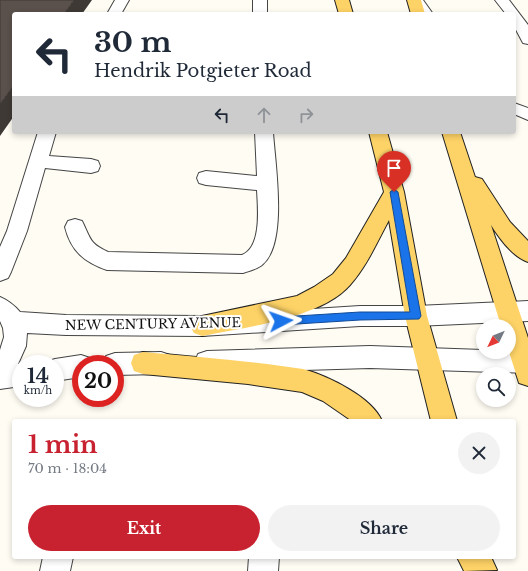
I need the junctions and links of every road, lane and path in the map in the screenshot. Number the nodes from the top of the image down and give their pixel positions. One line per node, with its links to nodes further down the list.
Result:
1 (122, 0): 6 (street)
2 (260, 0): 7 (street)
3 (342, 0): 8 (main road)
4 (415, 0): 9 (main road); 10 (street)
5 (502, 0): 11 (street)
6 (115, 12)
7 (260, 12)
8 (345, 12)
9 (418, 12)
10 (424, 12)
11 (511, 12)
12 (516, 19): 13 (street)
13 (526, 32)
14 (516, 109): 15 (street)
15 (528, 114)
16 (46, 134): 21 (street)
17 (264, 134): 24 (street)
18 (379, 134): 25 (main road)
19 (452, 134): 20 (main road)
20 (459, 160): 27 (main road); 29 (main road)
21 (38, 161): 22 (street); 28 (street)
22 (91, 166)
23 (206, 178): 24 (street)
24 (266, 184): 26 (street)
25 (394, 192): 31 (main road); 32 (main road)
26 (75, 227)
27 (528, 254)
28 (0, 272)
29 (518, 312): 31 (street, NEW CENTURY AVENUE); 36 (main road)
30 (7, 314): 32 (street, NEW CENTURY AVENUE); 37 (street, NEW CENTURY AVENUE)
31 (416, 316): 32 (street, NEW CENTURY AVENUE); 33 (main road)
32 (202, 326)
33 (427, 359): 34 (street); 36 (street); 41 (main road)
34 (143, 363): 35 (street); 40 (main road)
35 (124, 364)
36 (526, 366)
37 (0, 369)
38 (12, 376): 39 (street)
39 (0, 378)
40 (367, 419)
41 (443, 419)
42 (58, 559): 44 (street)
43 (264, 559): 45 (street)
44 (55, 571)
45 (264, 571)

